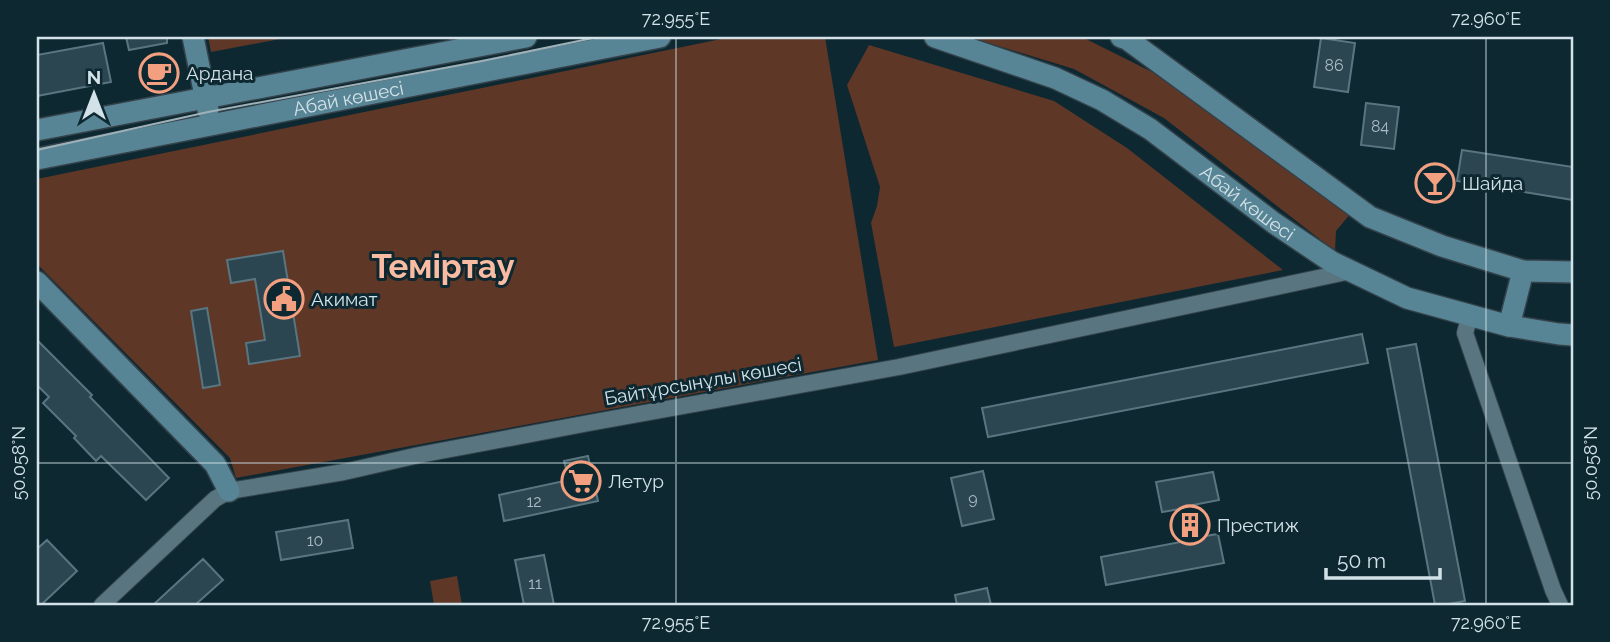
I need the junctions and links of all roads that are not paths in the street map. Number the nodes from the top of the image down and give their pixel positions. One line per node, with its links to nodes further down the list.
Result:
1 (193, 37): 8 (street)
2 (526, 37): 6 (street, Абай көшесі)
3 (660, 37): 7 (street, Абай көшесі)
4 (935, 37): 12 (street, Абай көшесі)
5 (1121, 37): 13 (street)
6 (481, 41): 7 (street); 8 (street, Абай көшесі)
7 (480, 73): 9 (street, Абай көшесі)
8 (205, 98): 9 (street); 10 (street, Абай көшесі)
9 (211, 125): 11 (street, Абай көшесі)
10 (37, 130)
11 (37, 159)
12 (1351, 271): 16 (street, Абай көшесі); 19 (street, Байтұрсынұлы көшесі)
13 (1523, 271): 14 (street); 17 (street)
14 (1573, 272)
15 (37, 282): 19 (street)
16 (1470, 315): 17 (street, Абай көшесі); 21 (street)
17 (1509, 326): 18 (street, Абай көшесі)
18 (1573, 335)
19 (229, 491): 20 (street, Байтұрсынұлы көшесі)
20 (102, 605)
21 (1560, 605)

